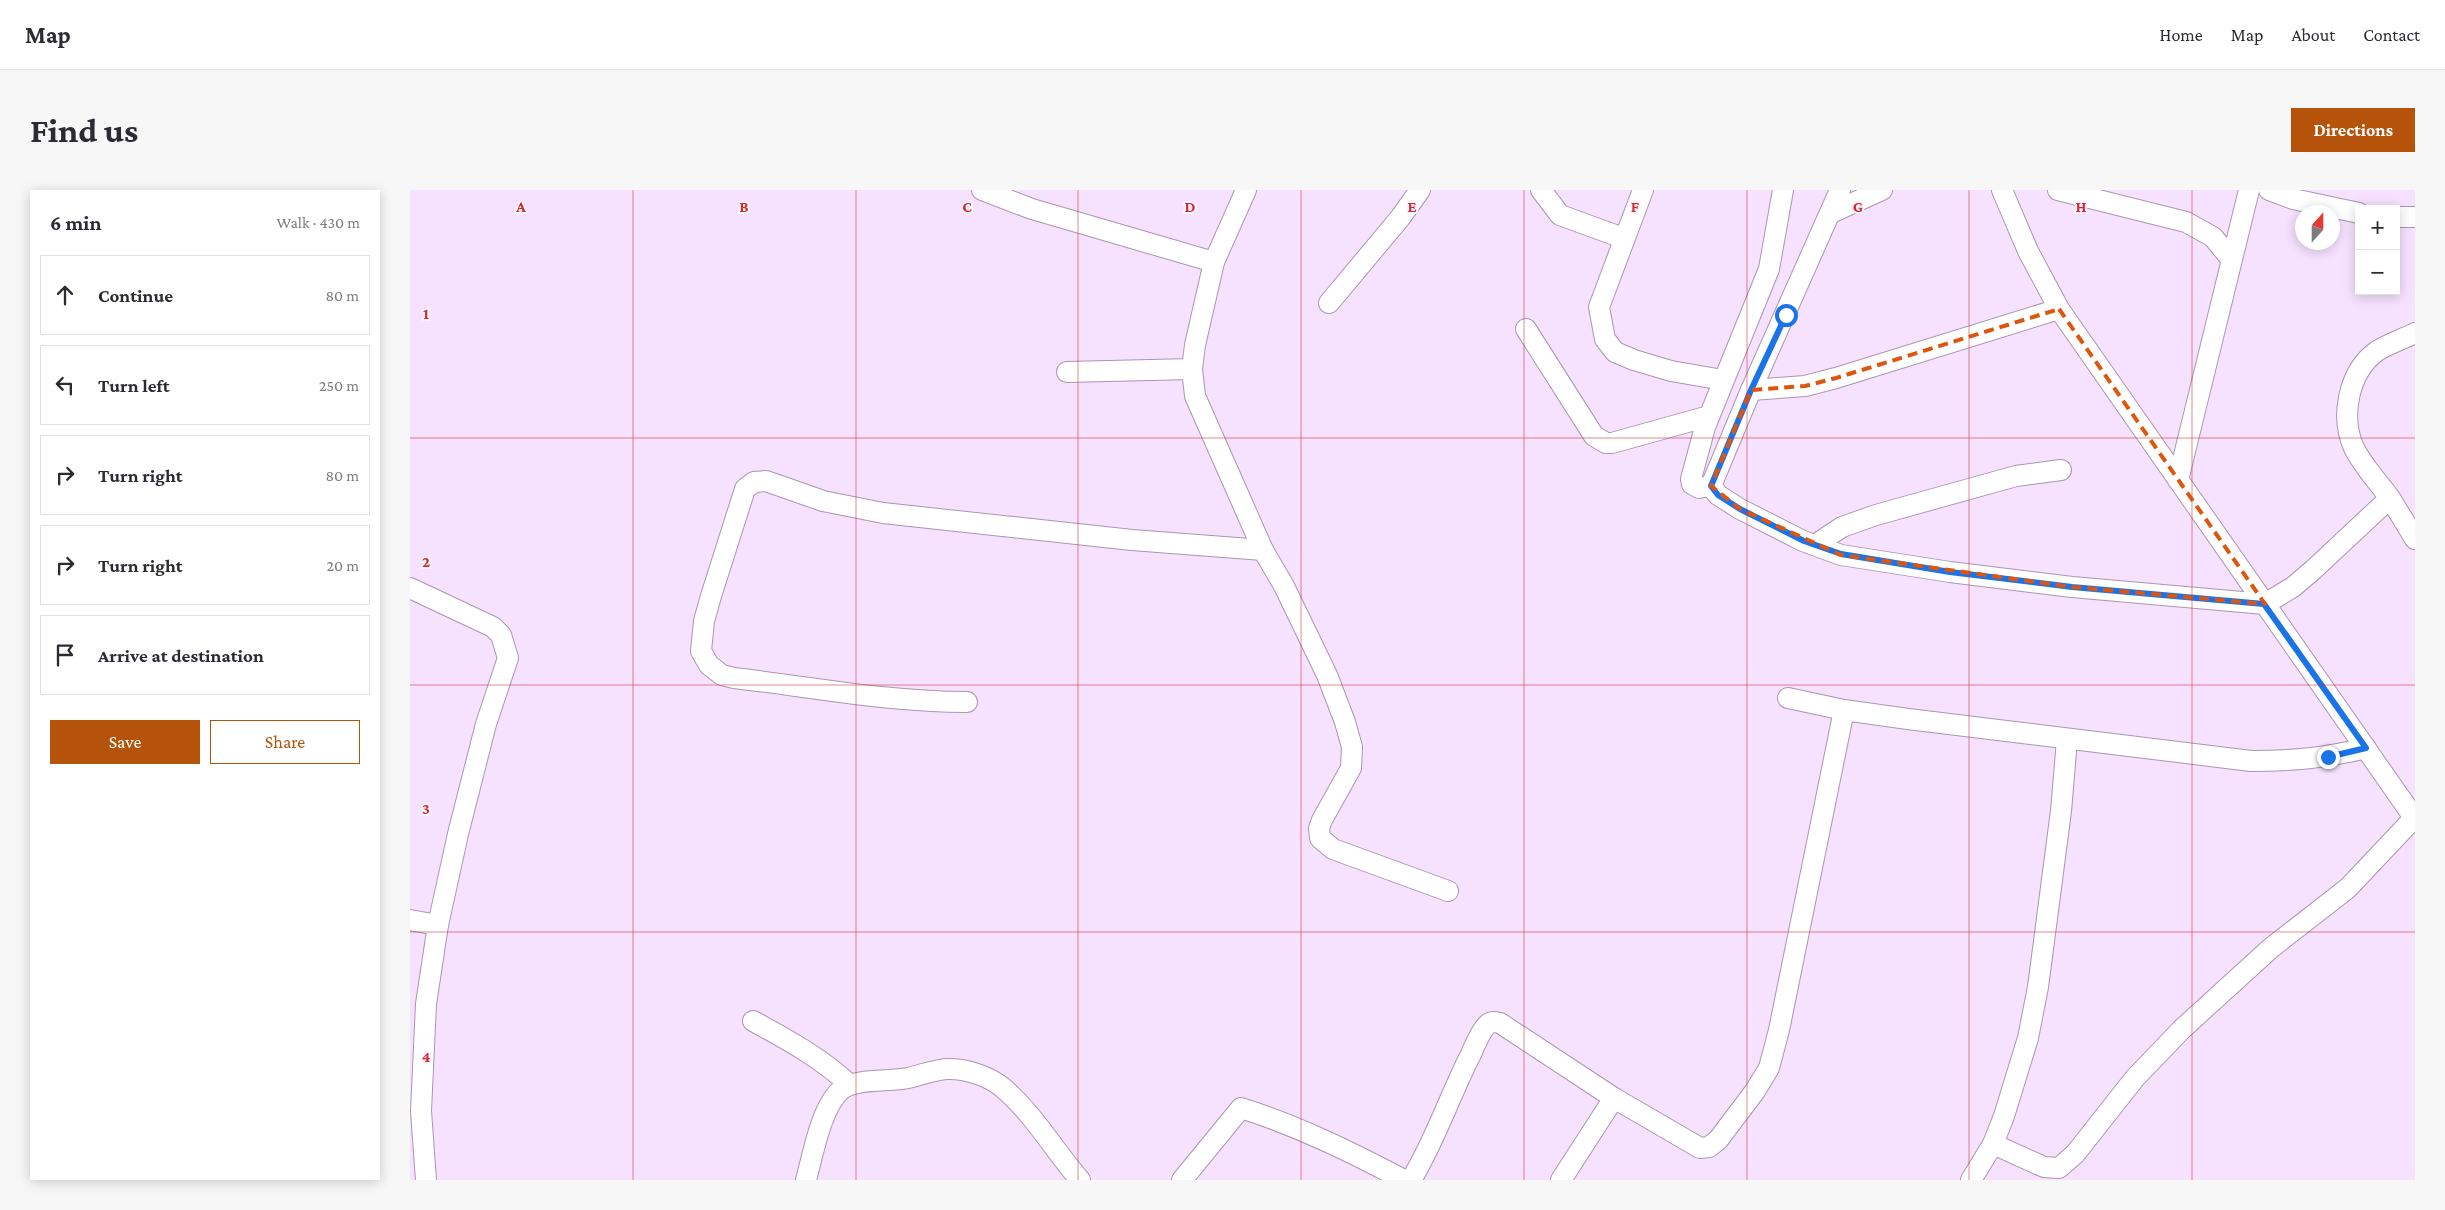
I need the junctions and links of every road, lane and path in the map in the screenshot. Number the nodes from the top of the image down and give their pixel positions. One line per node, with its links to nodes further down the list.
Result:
1 (982, 190): 19 (street)
2 (1246, 190): 19 (street)
3 (1420, 190): 20 (street)
4 (1541, 190): 17 (street)
5 (1643, 190): 17 (street)
6 (1783, 190): 26 (street)
7 (1840, 190): 14 (street)
8 (1882, 190): 14 (street)
9 (2002, 190): 21 (street)
10 (2058, 190): 18 (street)
11 (2249, 190): 18 (street)
12 (2269, 190): 13 (street)
13 (2355, 212)
14 (1831, 213): 27 (street)
15 (2400, 217): 16 (street)
16 (2415, 217)
17 (1623, 238): 26 (street)
18 (2231, 259): 30 (street)
19 (1214, 262): 24 (street)
20 (1329, 303)
21 (2059, 309): 27 (street); 30 (street)
22 (1526, 328): 28 (street)
23 (2415, 333): 32 (street)
24 (1192, 369): 25 (street); 35 (street)
25 (1067, 372)
26 (1723, 380): 28 (street)
27 (1751, 390): 31 (street)
28 (1709, 416): 31 (street)
29 (2061, 470): 34 (street)
30 (2178, 480): 37 (street)
31 (1711, 486): 34 (street)
32 (2390, 498): 33 (street); 37 (street)
33 (2415, 539)
34 (1815, 545): 37 (street)
35 (1263, 550): 39 (street); 44 (street)
36 (410, 588): 46 (street)
37 (2264, 604): 42 (street)
38 (1788, 698): 40 (street)
39 (967, 702)
40 (1844, 710): 41 (street); 49 (street)
41 (2067, 740): 42 (street); 50 (street)
42 (2366, 748): 43 (street)
43 (2415, 818): 50 (street)
44 (1448, 891)
45 (410, 920): 46 (street)
46 (438, 925): 51 (street)
47 (754, 1021): 48 (street)
48 (850, 1085): 52 (street); 53 (street)
49 (1614, 1098): 56 (street); 57 (street)
50 (1993, 1144): 58 (street)
51 (426, 1180)
52 (806, 1180)
53 (1080, 1180)
54 (1182, 1180): 55 (street)
55 (1404, 1180)
56 (1411, 1180)
57 (1562, 1180)
58 (1972, 1180)

